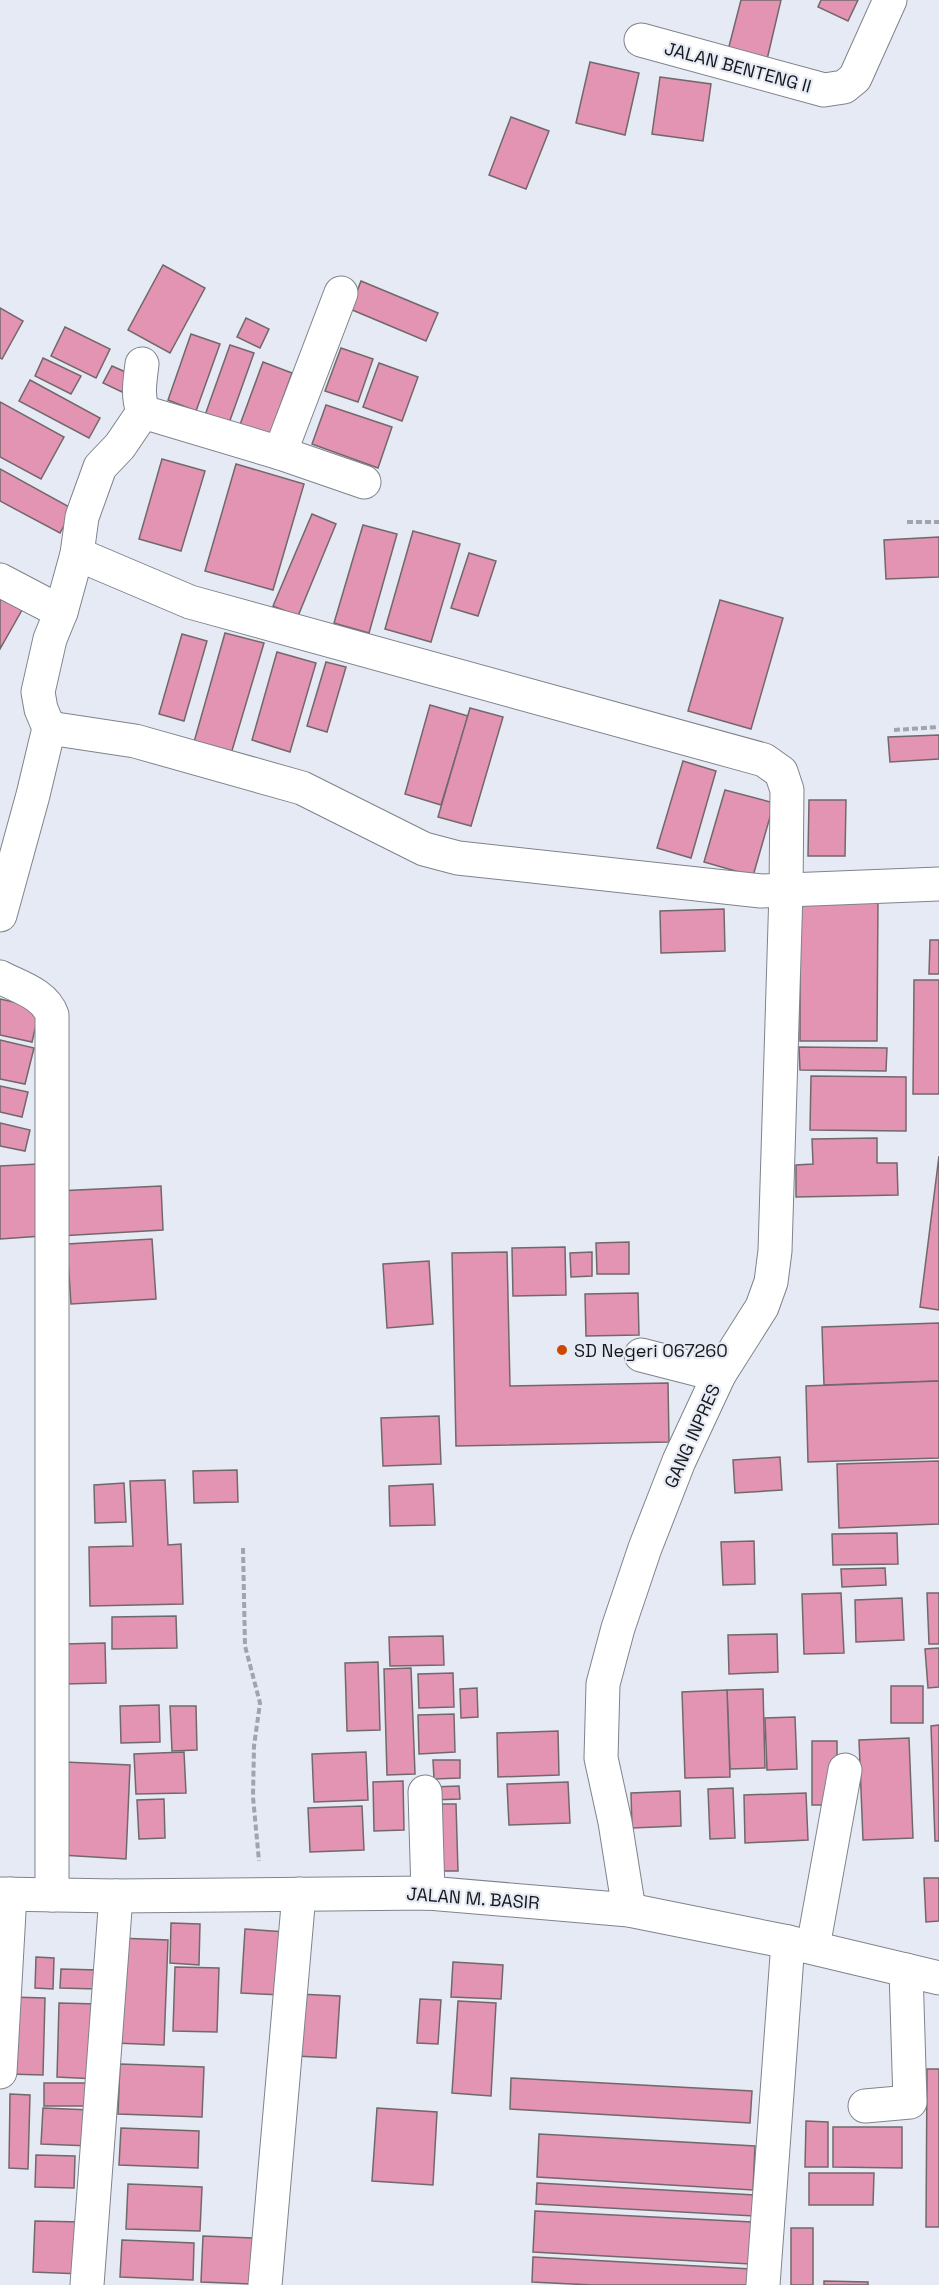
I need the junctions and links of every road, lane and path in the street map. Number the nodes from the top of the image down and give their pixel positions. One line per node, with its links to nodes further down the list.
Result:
1 (890, 0): 2 (street, JALAN BENTENG II)
2 (641, 40)
3 (341, 293): 6 (street)
4 (142, 363): 5 (street)
5 (143, 412): 6 (street); 10 (street)
6 (280, 453): 7 (street)
7 (364, 482)
8 (907, 522): 9 (path)
9 (939, 522)
10 (77, 554): 12 (street); 17 (street, GANG INPRES)
11 (0, 580): 12 (street)
12 (61, 612): 14 (street)
13 (939, 727): 15 (path)
14 (49, 728): 17 (street); 18 (street)
15 (894, 730)
16 (939, 884): 17 (street)
17 (786, 891): 21 (street, GANG INPRES)
18 (0, 915)
19 (0, 977): 29 (street)
20 (641, 1355): 21 (street)
21 (719, 1375): 31 (street, GANG INPRES)
22 (243, 1548): 27 (path)
23 (845, 1770): 32 (street)
24 (425, 1792): 25 (street)
25 (428, 1893): 28 (street, JALAN M. BASIR); 31 (street, JALAN M. BASIR)
26 (5, 1894): 29 (street, JALAN M. BASIR); 35 (street)
27 (261, 1894): 28 (street, JALAN M. BASIR); 30 (street, JALAN M. BASIR)
28 (299, 1894): 38 (street)
29 (52, 1895): 30 (street, JALAN M. BASIR)
30 (116, 1896): 37 (street)
31 (629, 1910): 32 (street, JALAN M. BASIR)
32 (801, 1945): 33 (street, JALAN M. BASIR); 39 (street)
33 (906, 1970): 34 (street, JALAN M. BASIR); 36 (street)
34 (939, 1978)
35 (0, 2072)
36 (865, 2106)
37 (87, 2285)
38 (265, 2285)
39 (763, 2285)

